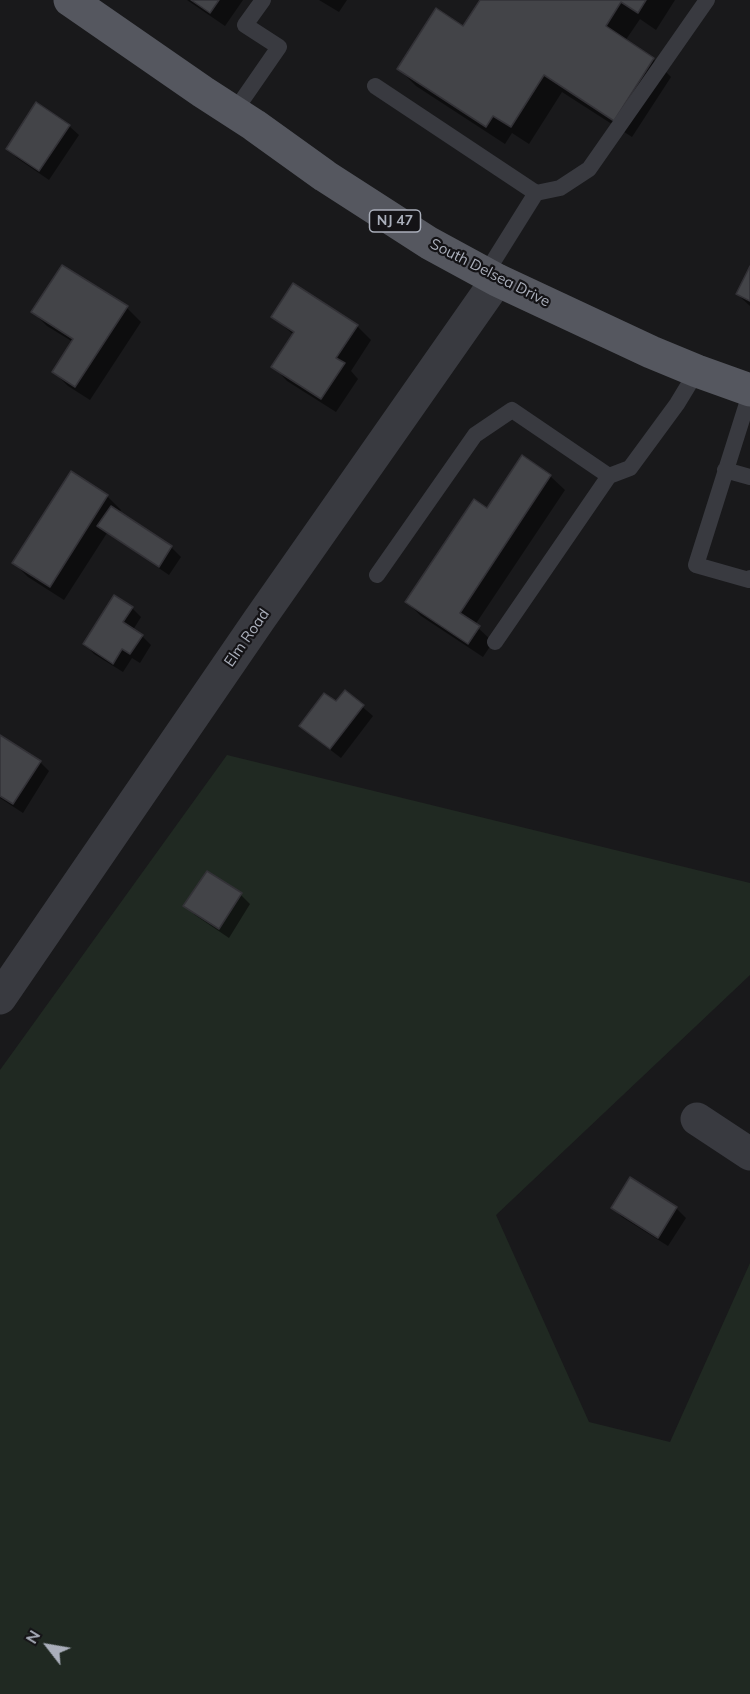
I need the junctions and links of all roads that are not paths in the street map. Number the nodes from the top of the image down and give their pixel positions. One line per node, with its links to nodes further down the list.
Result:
1 (263, 0): 5 (lane)
2 (707, 0): 6 (lane)
3 (80, 3): 5 (main road, South Delsea Drive / NJ 47)
4 (375, 86): 6 (lane)
5 (234, 112): 7 (main road, South Delsea Drive / NJ 47)
6 (536, 193): 7 (lane)
7 (492, 277): 8 (main road, South Delsea Drive / NJ 47); 16 (street, Elm Road)
8 (697, 371): 9 (main road, South Delsea Drive / NJ 47); 11 (lane)
9 (750, 392): 10 (lane)
10 (725, 470): 12 (lane); 14 (lane)
11 (609, 476): 13 (lane); 15 (lane)
12 (750, 477)
13 (377, 575)
14 (750, 578)
15 (495, 642)
16 (0, 998)
17 (697, 1119): 18 (street)
18 (750, 1154)

